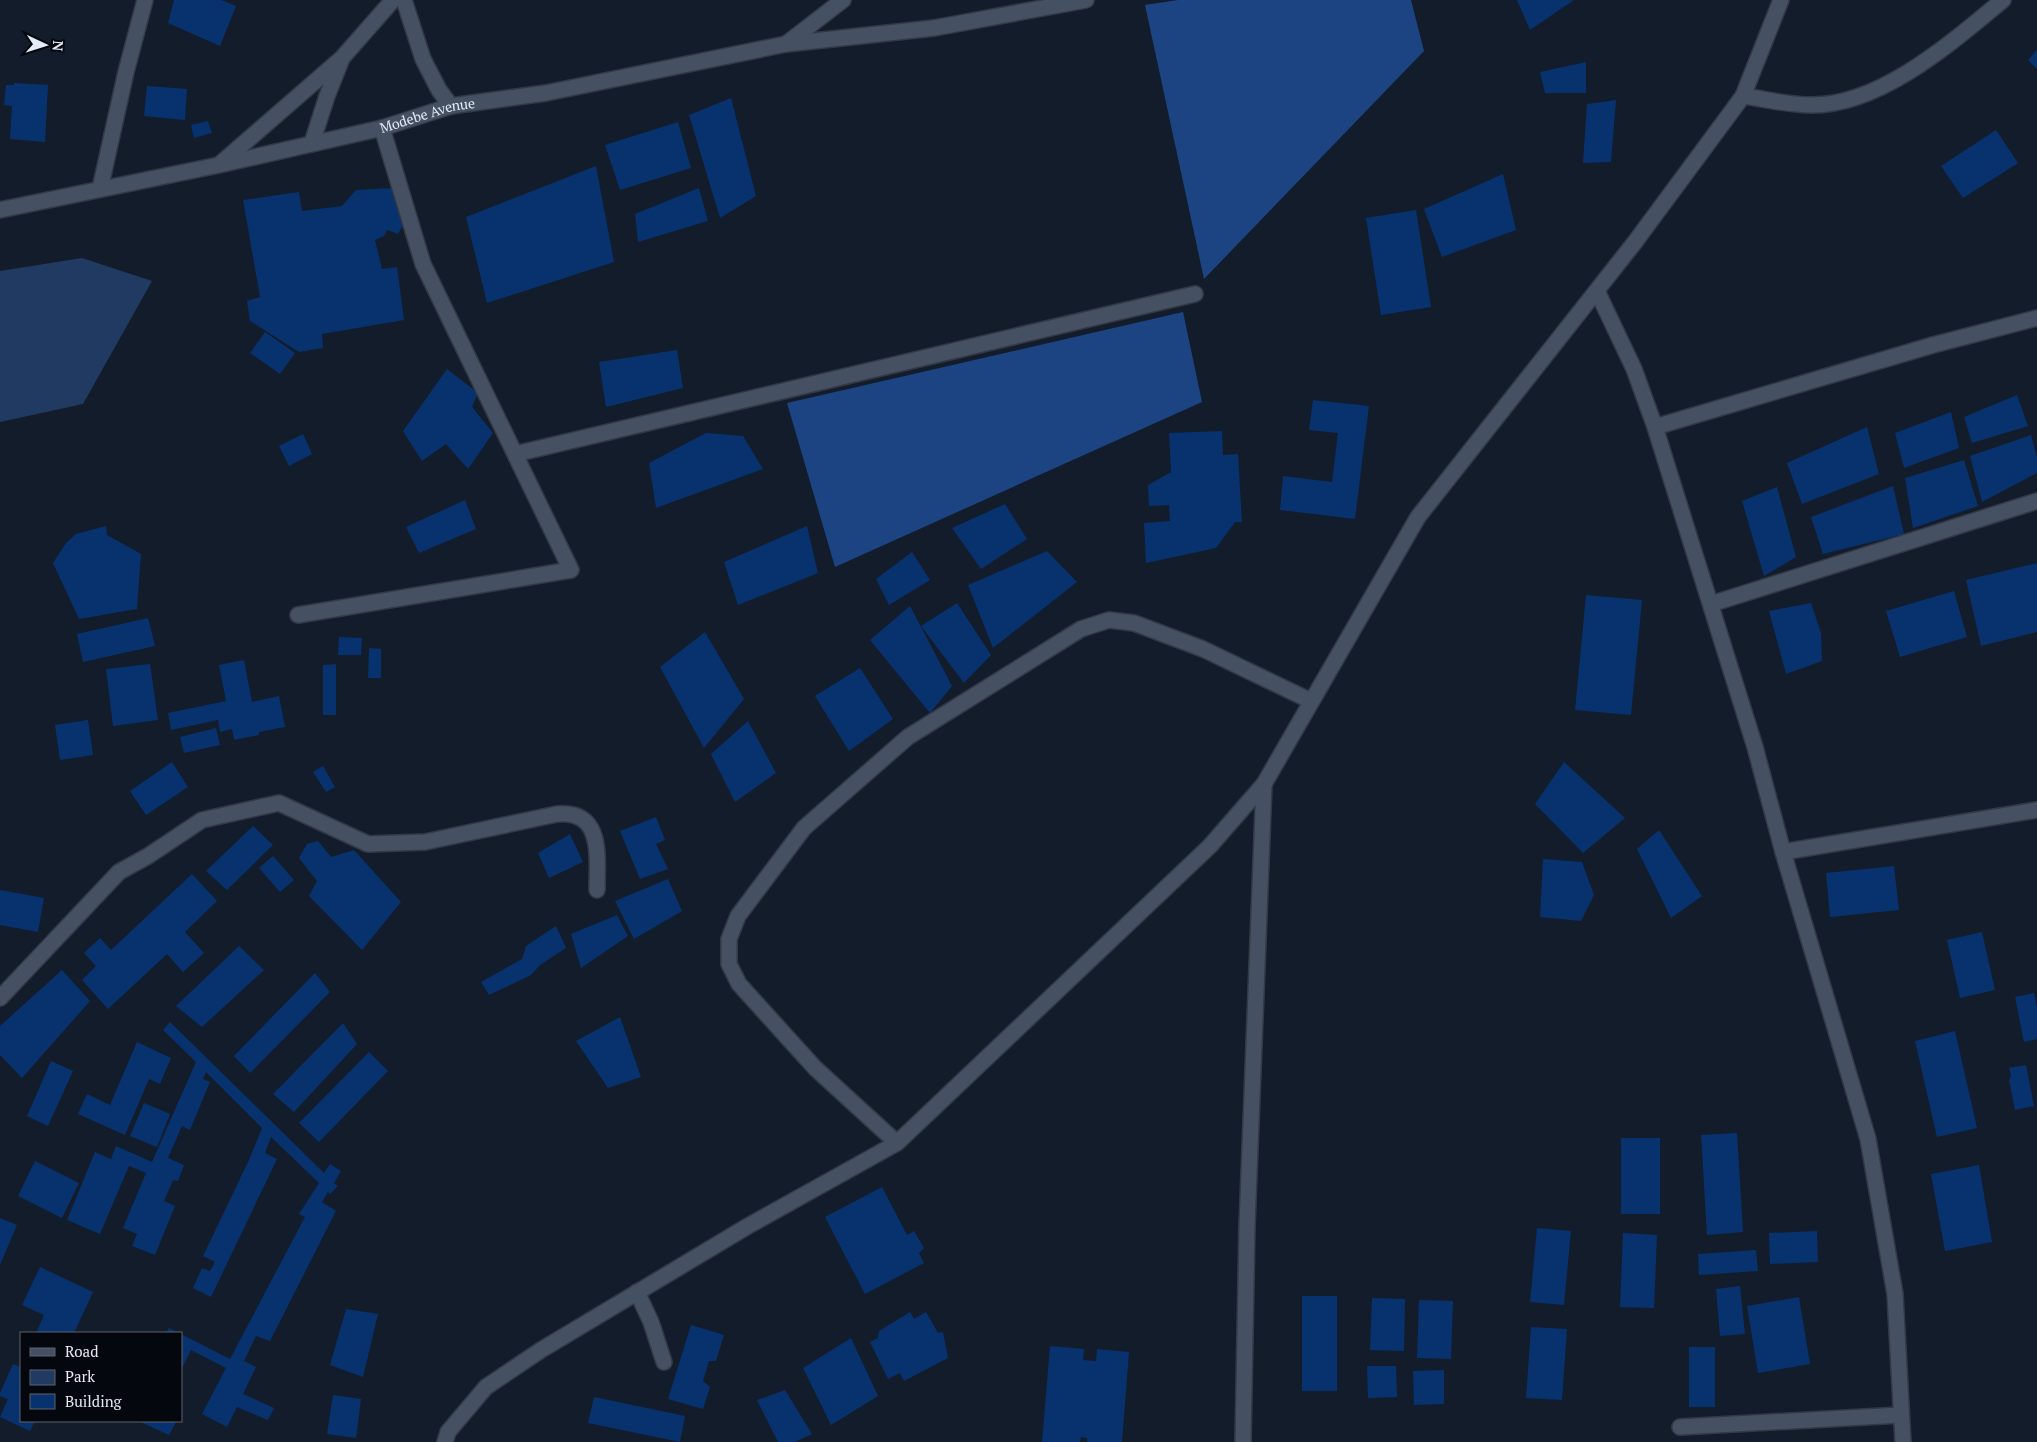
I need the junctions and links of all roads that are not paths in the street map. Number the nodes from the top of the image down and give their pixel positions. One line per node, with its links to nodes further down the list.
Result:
1 (145, 0): 15 (street)
2 (393, 0): 9 (street)
3 (404, 0): 11 (street)
4 (843, 0): 8 (street, Modebe Avenue)
5 (1086, 0): 8 (street)
6 (1782, 0): 10 (street)
7 (2003, 0): 10 (street)
8 (786, 44): 11 (street, Modebe Avenue)
9 (342, 58): 13 (street); 14 (street)
10 (1743, 96): 17 (street)
11 (451, 106): 12 (street, Modebe Avenue)
12 (382, 128): 13 (street, Modebe Avenue); 21 (street)
13 (312, 143): 14 (street, Modebe Avenue)
14 (219, 165): 15 (street, Modebe Avenue)
15 (100, 189): 16 (street, Modebe Avenue)
16 (0, 210)
17 (1597, 291): 20 (street); 25 (street)
18 (1195, 294): 21 (street)
19 (2037, 318): 20 (street)
20 (1655, 427): 23 (street)
21 (515, 454): 24 (street)
22 (2037, 501): 23 (street)
23 (1711, 604): 28 (street)
24 (298, 615)
25 (1311, 701): 26 (street); 31 (street)
26 (1264, 784): 31 (street); 37 (street)
27 (2037, 810): 28 (street)
28 (1783, 852): 34 (street)
29 (597, 890): 30 (street)
30 (0, 998)
31 (897, 1143): 32 (street)
32 (637, 1292): 33 (street); 36 (street)
33 (664, 1362)
34 (1901, 1415): 35 (street); 38 (street)
35 (1680, 1427)
36 (445, 1442)
37 (1243, 1442)
38 (1903, 1442)

